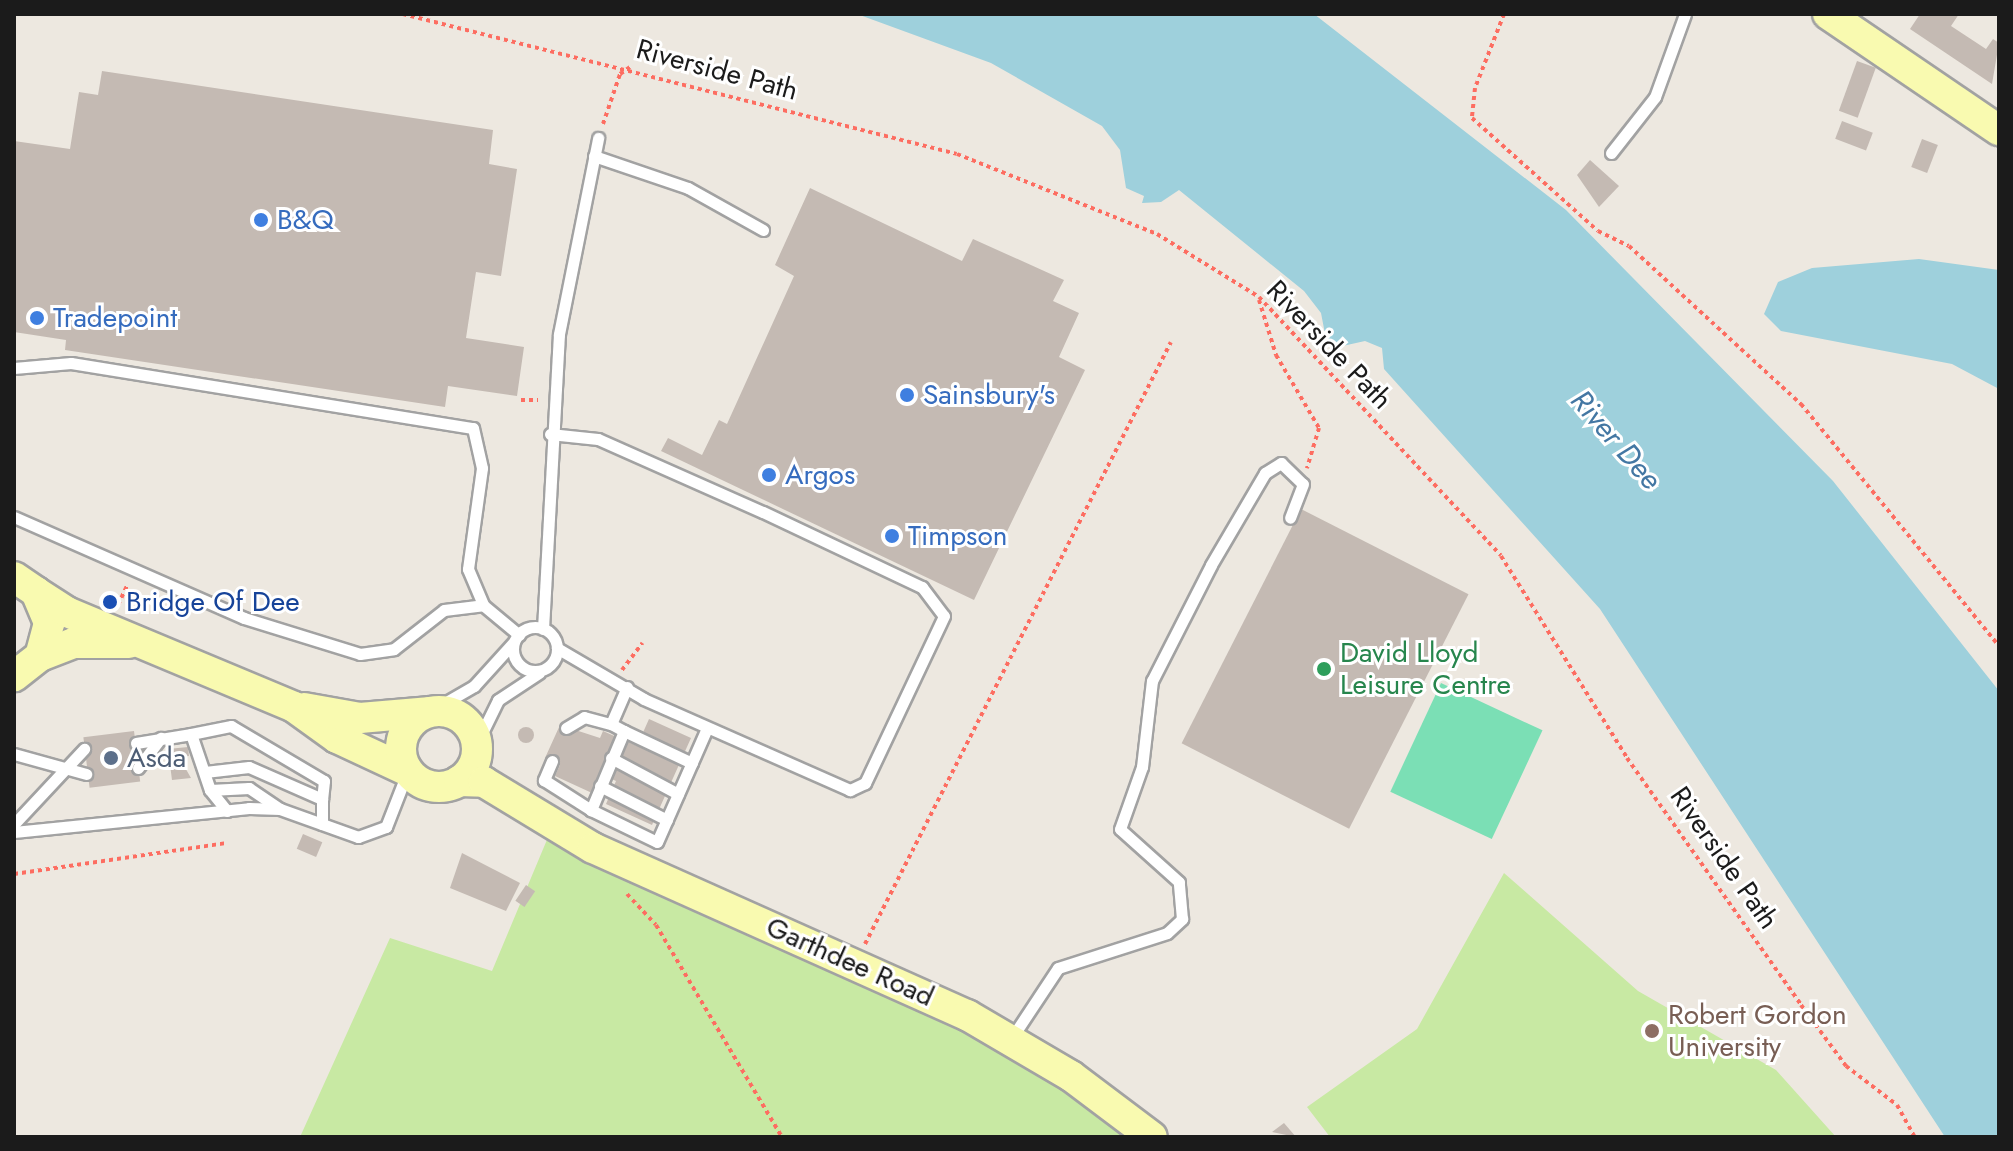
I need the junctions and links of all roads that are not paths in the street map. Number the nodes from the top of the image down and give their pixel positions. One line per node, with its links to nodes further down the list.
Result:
1 (1685, 14): 5 (lane)
2 (1838, 17): 3 (street)
3 (1999, 130)
4 (598, 138): 6 (lane)
5 (1611, 153)
6 (594, 156): 7 (lane); 9 (lane)
7 (763, 230)
8 (14, 368): 13 (lane)
9 (550, 434): 14 (lane); 25 (lane)
10 (14, 517): 13 (lane)
11 (1290, 518): 54 (lane)
12 (25, 584): 16 (street); 19 (street)
13 (483, 605): 15 (lane)
14 (543, 629): 15 (lane); 17 (lane)
15 (516, 638): 18 (lane); 22 (lane)
16 (147, 644): 19 (street); 21 (street)
17 (557, 648): 18 (lane); 20 (lane)
18 (543, 670): 30 (lane)
19 (24, 672)
20 (627, 687): 23 (lane); 25 (lane)
21 (294, 707): 22 (street); 38 (street)
22 (428, 712): 30 (street); 38 (street)
23 (611, 724): 24 (lane); 26 (lane)
24 (566, 728)
25 (707, 728): 35 (lane)
26 (624, 731): 33 (lane); 35 (lane)
27 (191, 734): 28 (lane); 39 (lane); 45 (lane)
28 (161, 738): 29 (lane); 36 (lane)
29 (136, 743)
30 (476, 745): 41 (street); 47 (street, Garthdee Road)
31 (84, 749): 37 (lane)
32 (14, 754): 37 (lane)
33 (611, 758): 42 (lane); 44 (lane)
34 (552, 761): 48 (lane)
35 (692, 763): 44 (lane)
36 (138, 768)
37 (59, 771): 40 (lane); 51 (lane)
38 (408, 771): 41 (street); 52 (lane)
39 (205, 772): 43 (lane); 45 (lane)
40 (86, 774)
41 (459, 781): 47 (street, Garthdee Road)
42 (600, 786): 48 (lane); 50 (lane)
43 (210, 790): 46 (lane); 49 (lane)
44 (678, 794): 50 (lane)
45 (322, 799): 52 (lane)
46 (280, 809): 49 (lane); 52 (lane)
47 (536, 809): 54 (street, Garthdee Road)
48 (591, 810): 50 (lane)
49 (227, 811): 53 (lane)
50 (667, 820)
51 (14, 824)
52 (322, 824)
53 (14, 832)
54 (1011, 1039): 55 (street, Garthdee Road)
55 (1152, 1137)

